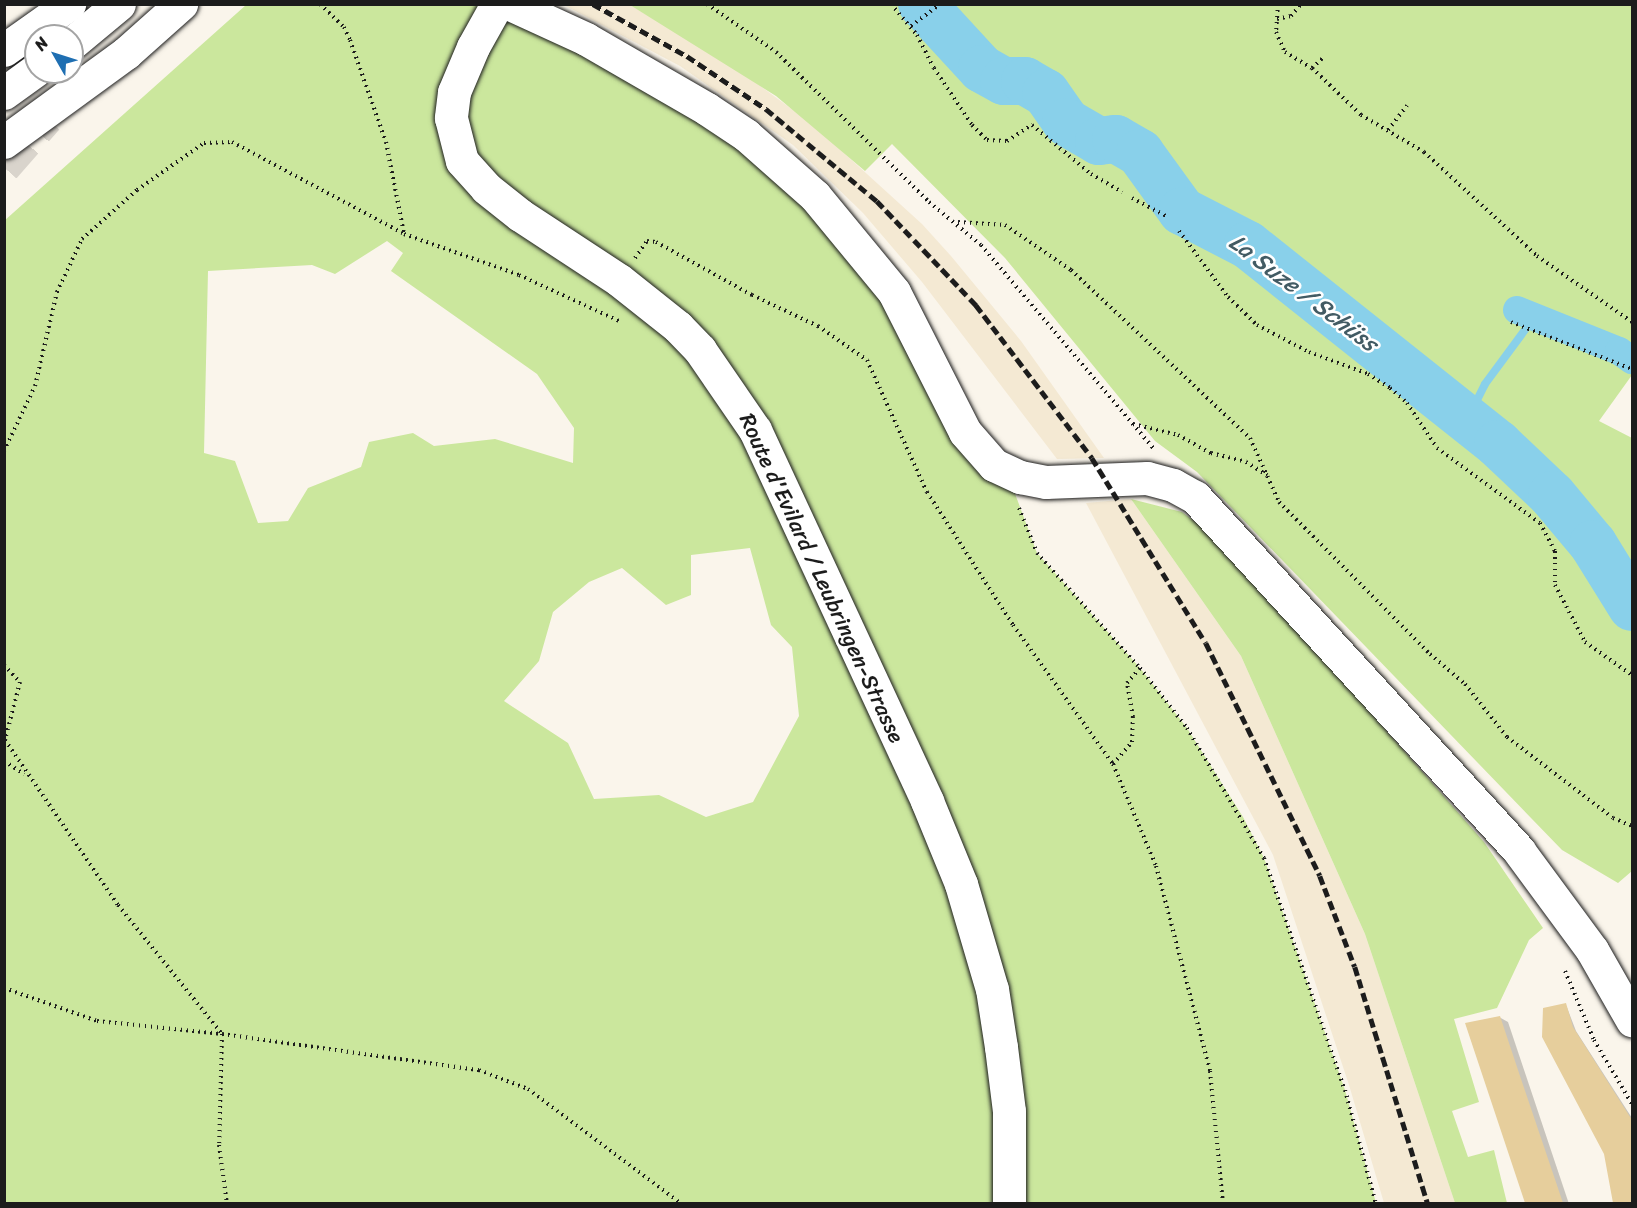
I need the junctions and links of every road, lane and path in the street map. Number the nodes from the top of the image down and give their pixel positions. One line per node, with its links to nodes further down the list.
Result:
1 (69, 4): 15 (main road)
2 (119, 4): 14 (main road)
3 (320, 4): 28 (path)
4 (497, 4): 29 (main road, Route d'Evilard / Leubringen-Strasse)
5 (510, 4): 35 (main road)
6 (707, 4): 26 (path)
7 (891, 4): 13 (path)
8 (940, 4): 13 (path)
9 (1278, 4): 12 (path)
10 (1301, 4): 12 (path)
11 (174, 11): 22 (main road)
12 (1277, 19): 17 (path)
13 (913, 24): 23 (path)
14 (84, 33)
15 (4, 50)
16 (1324, 57): 17 (path)
17 (1312, 68): 21 (path)
18 (24, 79): 19 (main road)
19 (4, 93)
20 (1407, 106): 21 (path)
21 (1388, 130): 31 (path)
22 (4, 142)
23 (1122, 192)
24 (1132, 198): 25 (path)
25 (1166, 216)
26 (958, 222): 36 (path); 36 (path)
27 (1179, 231): 39 (path)
28 (404, 234): 32 (path); 34 (path)
29 (619, 280): 41 (path); 51 (main road, Route d'Evilard / Leubringen-Strasse)
30 (1512, 322): 33 (path)
31 (1632, 322)
32 (628, 325)
33 (1632, 369)
34 (4, 451)
35 (1007, 472): 38 (path); 46 (main road)
36 (1268, 475): 43 (path)
37 (4, 665): 42 (path)
38 (1140, 668): 41 (path); 53 (path)
39 (1632, 675)
40 (4, 761): 42 (path)
41 (1113, 764): 52 (path)
42 (26, 775): 47 (path)
43 (1632, 826)
44 (1565, 971): 48 (path)
45 (4, 987): 47 (path)
46 (1632, 1020)
47 (222, 1034): 49 (path); 50 (path)
48 (1632, 1104)
49 (227, 1203)
50 (682, 1203)
51 (1009, 1203)
52 (1222, 1203)
53 (1376, 1203)

